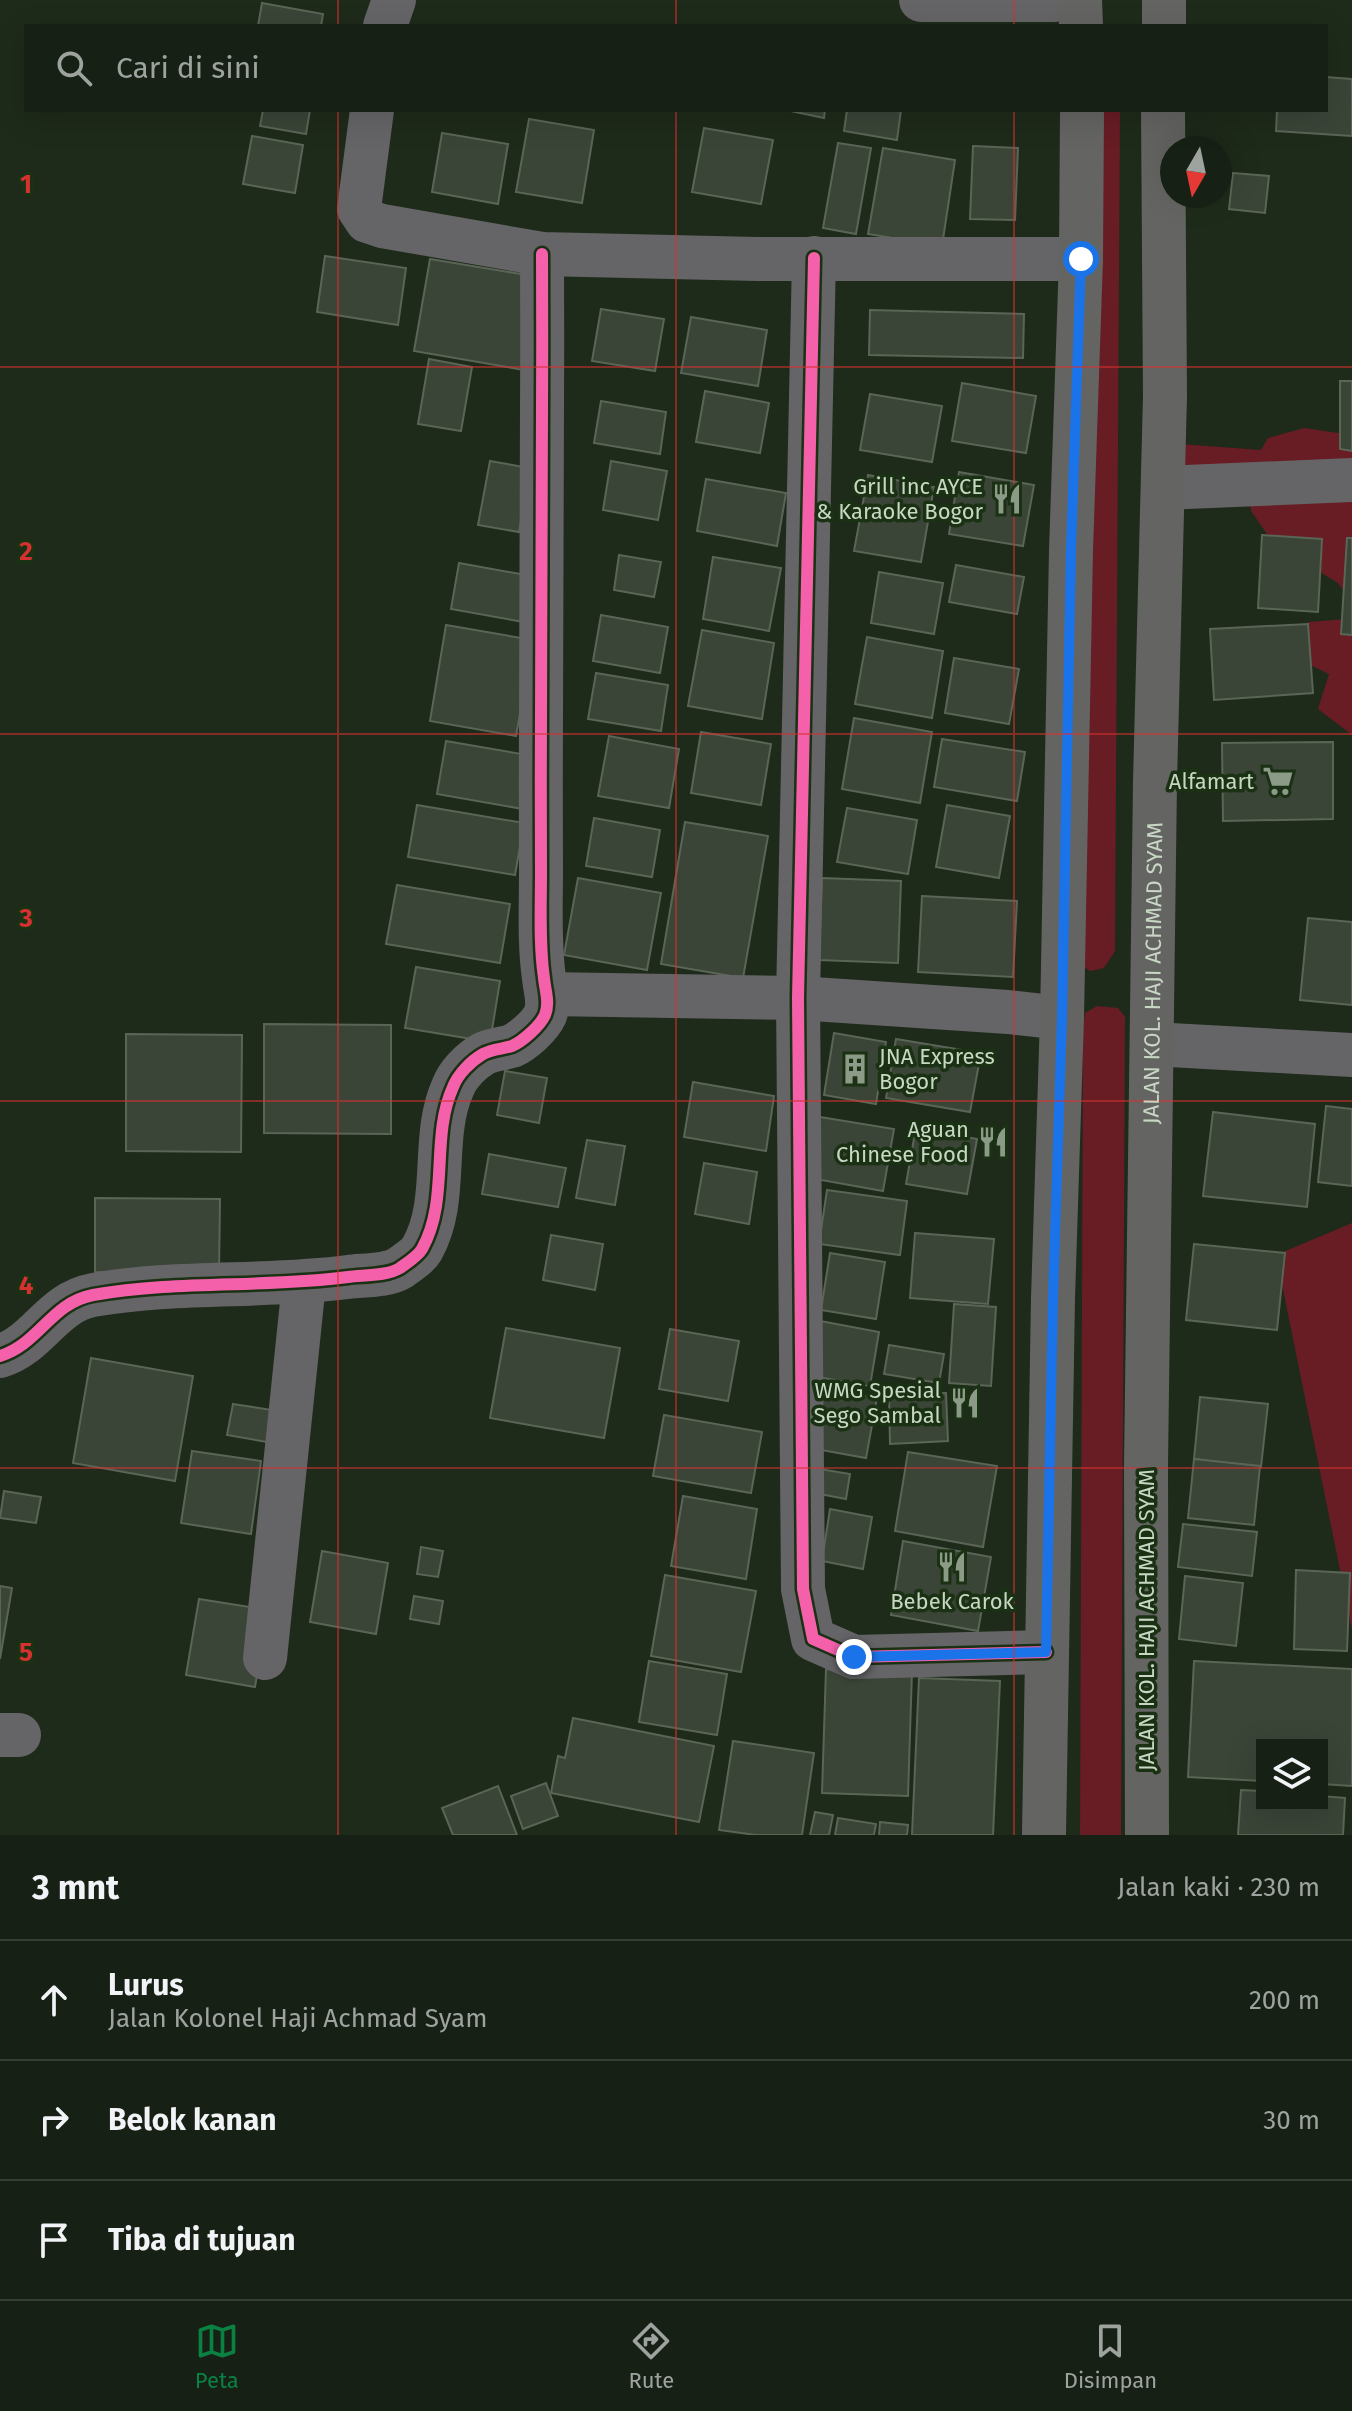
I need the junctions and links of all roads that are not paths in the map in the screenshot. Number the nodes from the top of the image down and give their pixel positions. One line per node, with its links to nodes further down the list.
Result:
1 (394, 0): 6 (street)
2 (921, 0): 3 (street)
3 (1055, 0)
4 (1080, 0): 7 (main road)
5 (1164, 0): 8 (main road)
6 (386, 24)
7 (1081, 24)
8 (1164, 24)
9 (372, 112): 12 (street)
10 (1082, 112): 14 (main road)
11 (1163, 112): 16 (main road, JALAN KOL. HAJI ACHMAD SYAM)
12 (542, 254): 13 (street); 17 (street)
13 (814, 258): 14 (street); 18 (street)
14 (1081, 259): 19 (main road)
15 (1352, 480): 16 (street)
16 (1163, 488): 20 (main road, JALAN KOL. HAJI ACHMAD SYAM)
17 (547, 994): 18 (street); 22 (street)
18 (798, 998): 19 (street); 24 (street)
19 (1062, 1018): 24 (main road)
20 (1152, 1044): 21 (street); 27 (main road, JALAN KOL. HAJI ACHMAD SYAM)
21 (1352, 1055)
22 (304, 1283): 23 (street); 25 (street)
23 (0, 1356)
24 (1046, 1652): 26 (main road)
25 (265, 1658)
26 (1044, 1835)
27 (1147, 1835)

